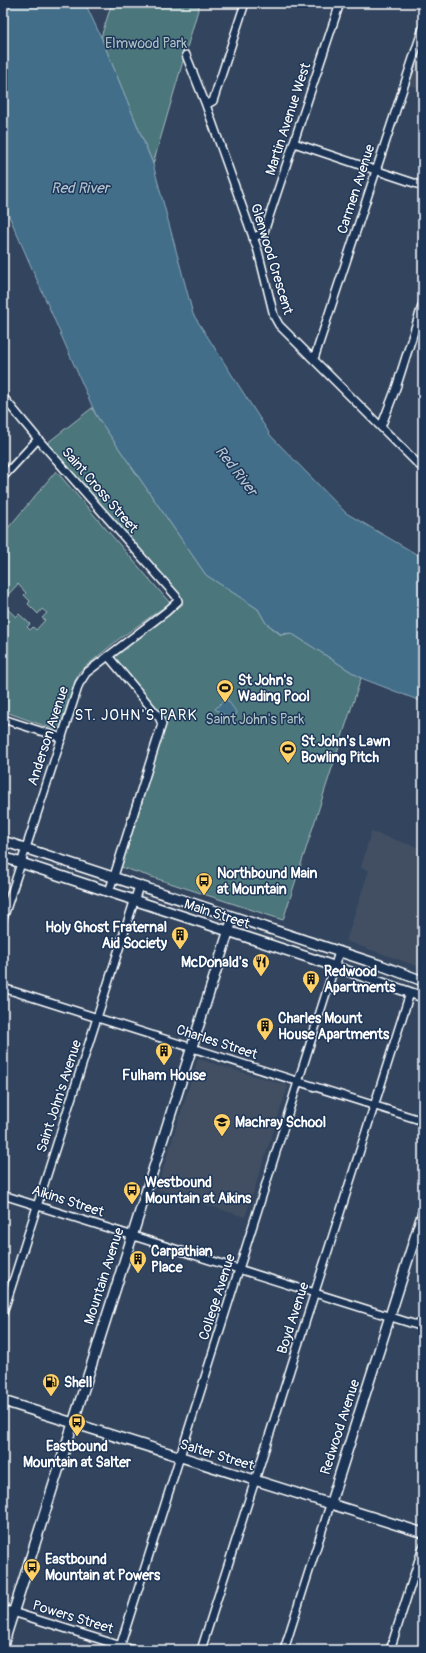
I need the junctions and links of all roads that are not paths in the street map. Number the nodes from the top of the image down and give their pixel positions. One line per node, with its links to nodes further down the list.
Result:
1 (245, 3): 5 (street)
2 (340, 3): 6 (street, Martin Avenue West)
3 (423, 28): 7 (street, Carmen Avenue)
4 (186, 55): 5 (street, Glenwood Crescent)
5 (206, 105): 9 (street, Glenwood Crescent)
6 (294, 143): 7 (street); 9 (street, Martin Avenue West)
7 (376, 171): 8 (street); 11 (street, Carmen Avenue)
8 (423, 186)
9 (253, 238): 11 (street, Glenwood Crescent)
10 (423, 303): 13 (street)
11 (314, 359): 13 (street, Glenwood Crescent)
12 (3, 397): 14 (street, Saint Cross Street)
13 (381, 427): 15 (street, Glenwood Crescent)
14 (38, 439): 16 (street); 17 (street, Saint Cross Street)
15 (423, 467)
16 (3, 477)
17 (178, 601): 18 (street, Anderson Avenue)
18 (108, 656): 20 (street, Anderson Avenue); 25 (street)
19 (3, 719): 20 (street)
20 (62, 738): 22 (street, Anderson Avenue)
21 (3, 841): 22 (main road, Main Street)
22 (26, 848): 24 (street, Anderson Avenue); 25 (main road, Main Street)
23 (3, 857): 24 (main road, Main Street)
24 (21, 863): 27 (main road, Main Street); 30 (street, Anderson Avenue)
25 (114, 877): 26 (main road, Main Street); 27 (street)
26 (139, 886): 28 (street, Saint John's Avenue); 29 (main road, Main Street)
27 (109, 892): 28 (main road, Main Street)
28 (134, 901): 31 (main road, Main Street); 38 (street, Saint John's Avenue)
29 (232, 917): 31 (main road, Mountain Avenue); 32 (main road, Main Street)
30 (3, 919)
31 (228, 932): 33 (main road, Main Street); 39 (main road, Mountain Avenue)
32 (339, 952): 33 (street, College Avenue); 34 (main road, Main Street)
33 (336, 967): 36 (main road, Main Street); 40 (street, College Avenue)
34 (423, 981)
35 (3, 988): 38 (street, Charles Street)
36 (410, 993): 37 (main road, Main Street); 41 (street, Boyd Avenue)
37 (423, 997)
38 (97, 1018): 39 (street, Charles Street); 44 (street, Saint John's Avenue)
39 (191, 1048): 40 (street, Charles Street); 46 (main road, Mountain Avenue)
40 (298, 1081): 41 (street, Charles Street); 47 (street, College Avenue)
41 (374, 1105): 42 (street, Charles Street); 48 (street, Boyd Avenue)
42 (423, 1121)
43 (3, 1195): 44 (street, Aikins Street)
44 (37, 1205): 46 (street, Aikins Street); 49 (street, Saint John's Avenue)
45 (423, 1212): 50 (main road, Redwood Avenue)
46 (132, 1235): 47 (street, Aikins Street); 53 (main road, Mountain Avenue)
47 (240, 1269): 48 (street, Aikins Street); 54 (street, College Avenue)
48 (315, 1293): 50 (street, Aikins Street); 55 (street, Boyd Avenue)
49 (3, 1313)
50 (390, 1316): 51 (street, Aikins Street); 56 (main road, Redwood Avenue)
51 (423, 1327)
52 (3, 1402): 53 (main road, Salter Street)
53 (73, 1423): 54 (main road, Salter Street); 60 (main road, Mountain Avenue)
54 (180, 1458): 55 (main road, Salter Street); 62 (street, College Avenue)
55 (255, 1481): 56 (main road, Salter Street); 64 (street, Boyd Avenue)
56 (330, 1505): 57 (main road, Salter Street); 65 (street, Redwood Avenue)
57 (423, 1534)
58 (423, 1547): 66 (street)
59 (3, 1609): 60 (street, Powers Street)
60 (13, 1612): 61 (main road, Mountain Avenue); 62 (street, Powers Street)
61 (3, 1645)
62 (120, 1648): 63 (street, Powers Street)
63 (134, 1650)
64 (201, 1650)
65 (284, 1650)
66 (390, 1650)

